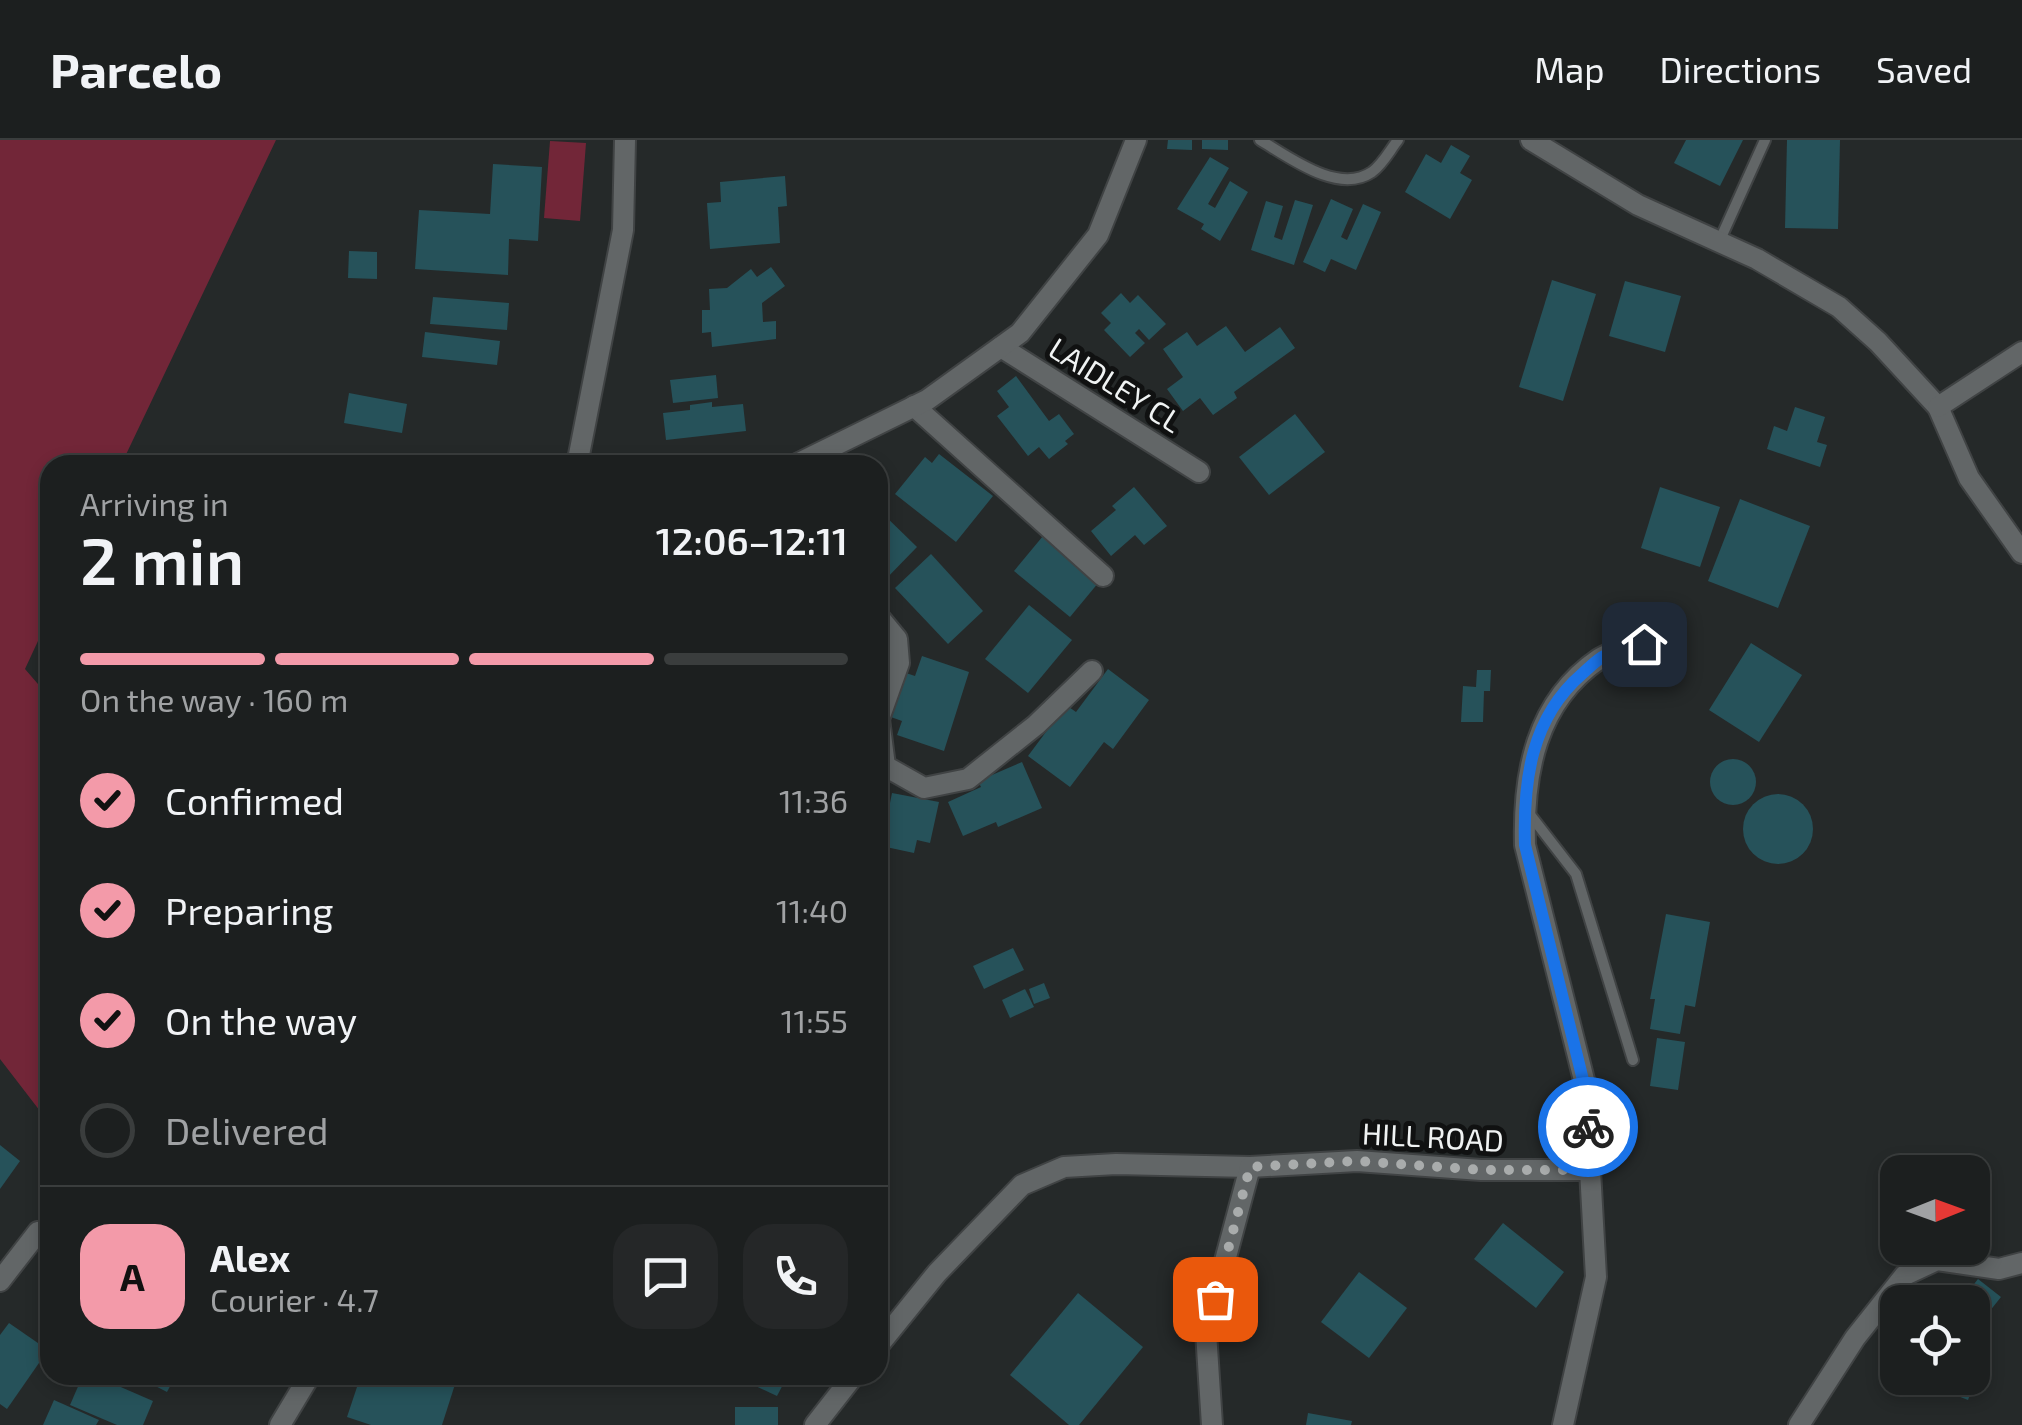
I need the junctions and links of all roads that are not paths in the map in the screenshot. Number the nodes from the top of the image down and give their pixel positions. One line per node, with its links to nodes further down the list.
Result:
1 (624, 140): 12 (street)
2 (1136, 140): 8 (street)
3 (1260, 140): 4 (lane)
4 (1398, 140)
5 (1531, 140): 7 (street)
6 (1765, 140): 7 (lane)
7 (1720, 242): 11 (street)
8 (1001, 347): 10 (street); 14 (street, LAIDLEY CL)
9 (2022, 352): 11 (street)
10 (914, 406): 13 (street); 16 (street)
11 (1938, 406): 15 (street)
12 (579, 455)
13 (815, 455)
14 (1199, 472)
15 (2022, 553)
16 (1103, 576)
17 (888, 628): 20 (street)
18 (1644, 644): 22 (street)
19 (1092, 671): 21 (street)
20 (888, 691)
21 (888, 768)
22 (1524, 807): 23 (lane); 25 (street)
23 (1634, 1060)
24 (1250, 1167): 25 (street, HILL ROAD); 29 (street, HILL ROAD); 34 (street)
25 (1590, 1170): 35 (street)
26 (38, 1232): 28 (street)
27 (2022, 1263): 36 (street)
28 (0, 1281)
29 (888, 1334)
30 (304, 1385): 32 (street)
31 (846, 1385): 33 (street)
32 (280, 1425)
33 (814, 1425)
34 (1212, 1425)
35 (1562, 1425)
36 (1799, 1425)

